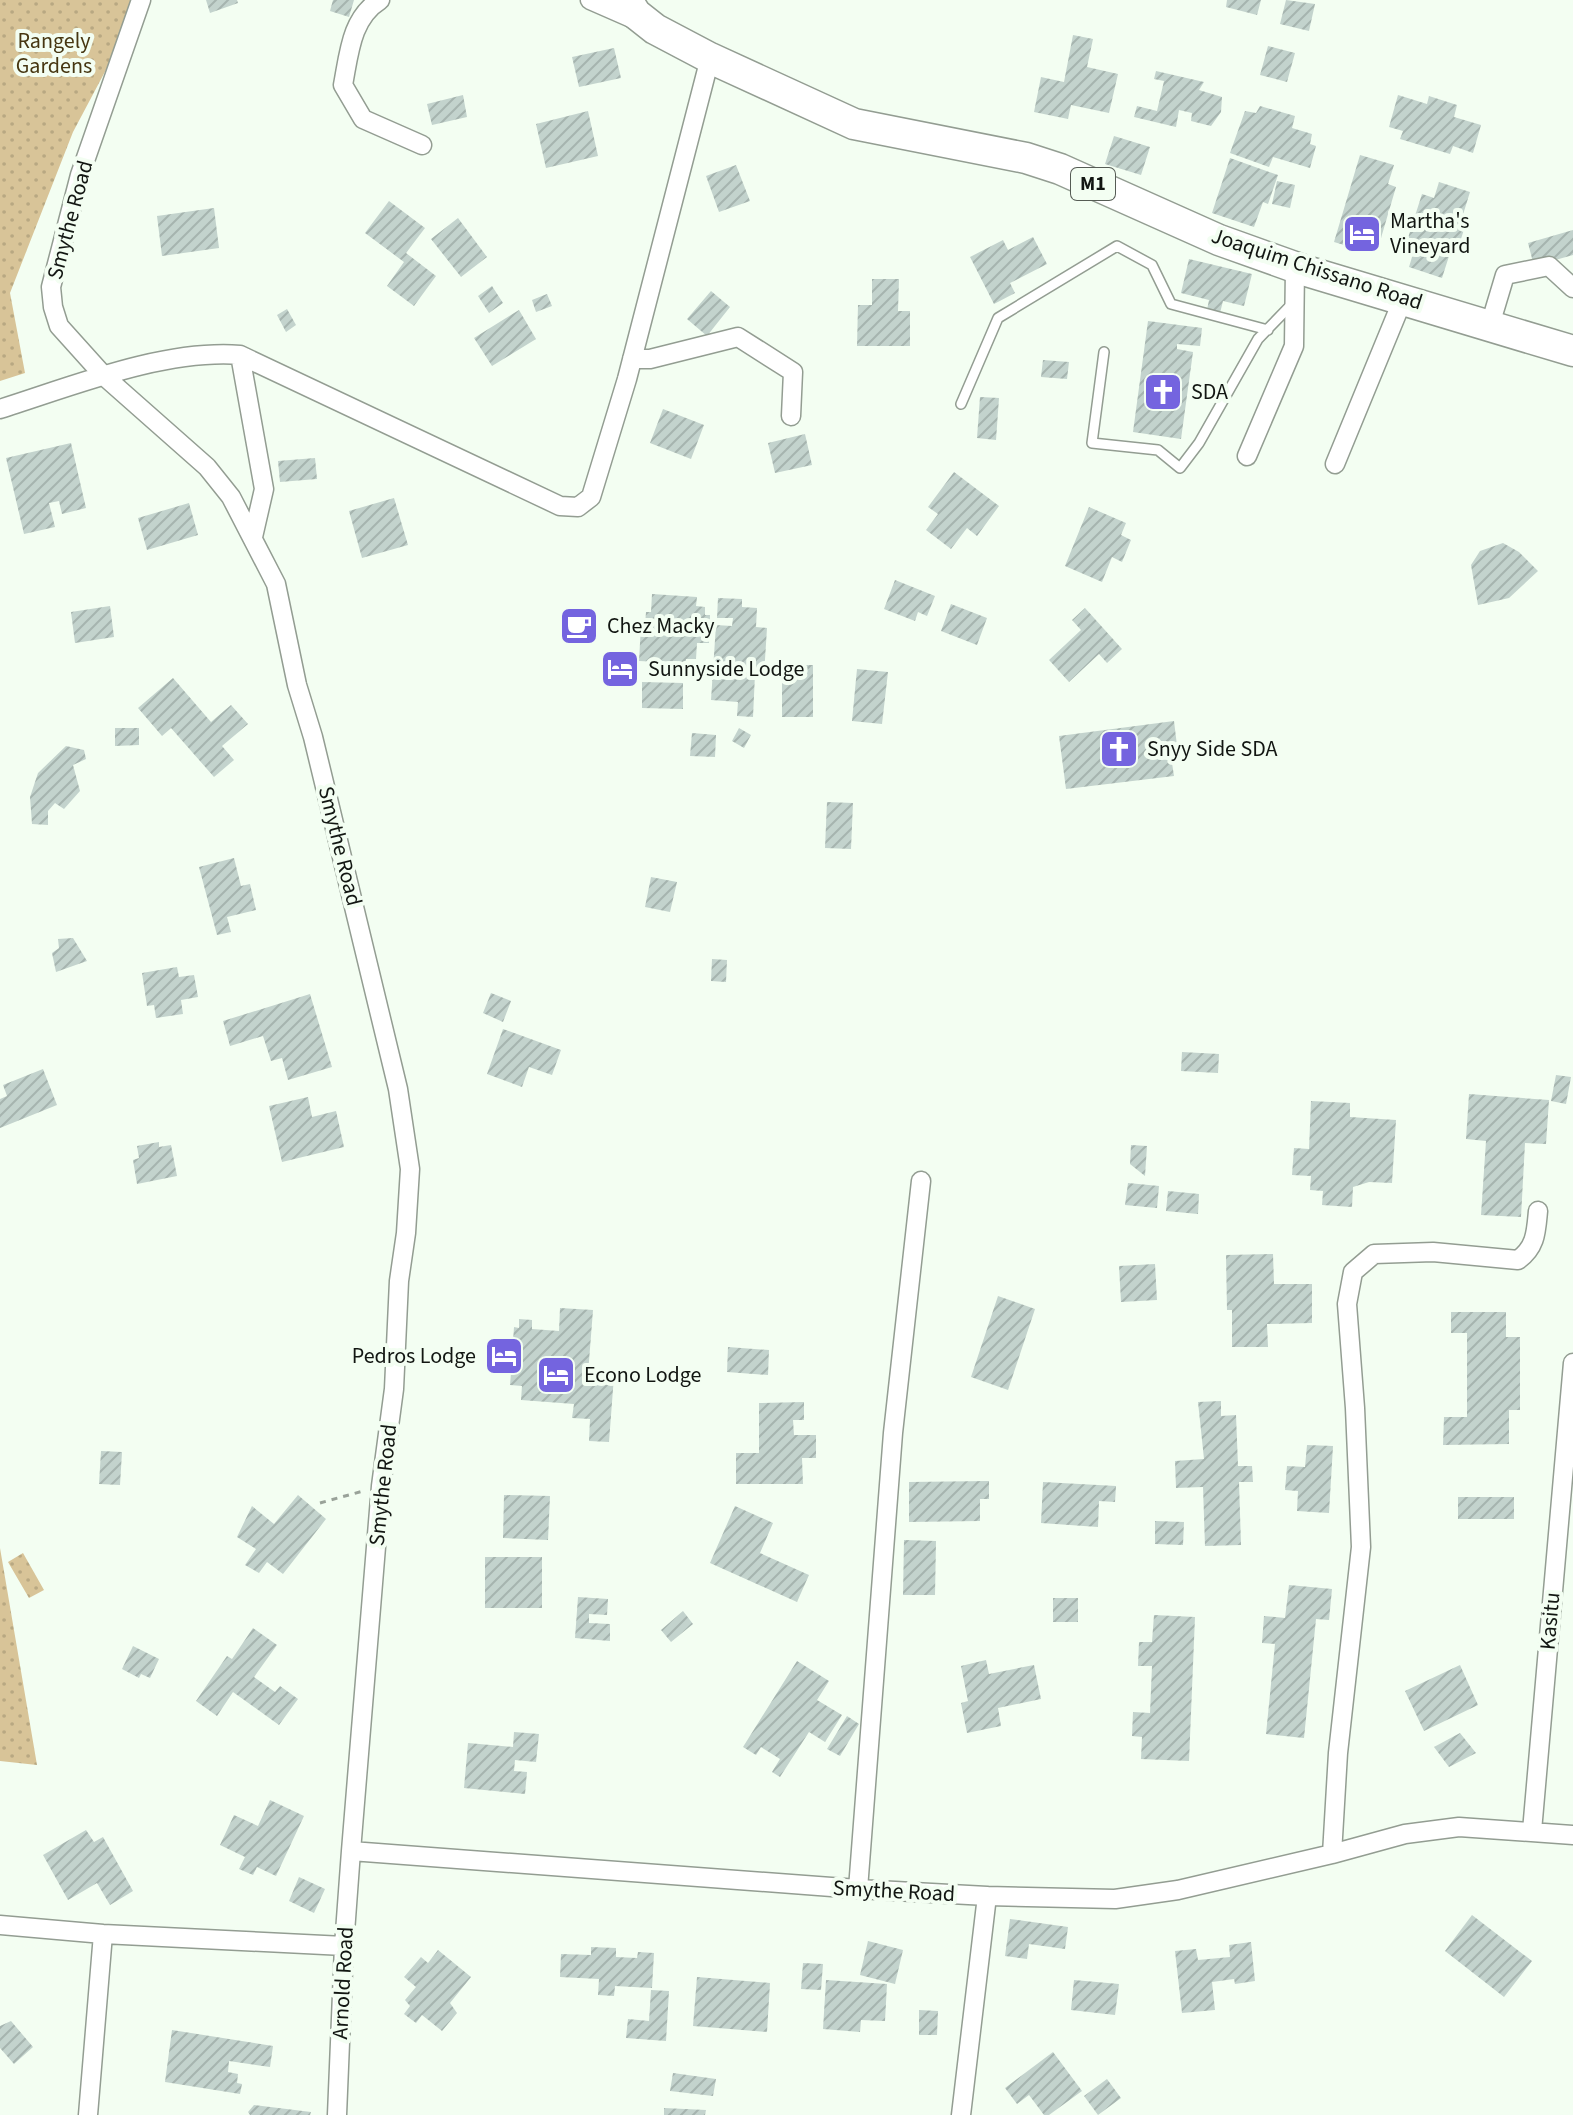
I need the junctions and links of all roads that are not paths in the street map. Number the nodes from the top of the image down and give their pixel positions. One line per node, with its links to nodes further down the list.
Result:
1 (141, 0): 18 (street, Smythe Road)
2 (380, 0): 7 (street)
3 (590, 0): 5 (street)
4 (627, 0): 5 (highway, Joaquim Chissano Road / M1)
5 (655, 29): 6 (highway, Joaquim Chissano Road / M1)
6 (710, 58): 8 (highway, Joaquim Chissano Road / M1); 17 (street)
7 (422, 145)
8 (1295, 267): 10 (highway, Joaquim Chissano Road / M1); 11 (street)
9 (1573, 288): 12 (street)
10 (1403, 299): 12 (highway, Joaquim Chissano Road / M1); 23 (street)
11 (1294, 302): 13 (lane); 22 (street)
12 (1490, 325): 14 (highway, Joaquim Chissano Road / M1)
13 (1268, 330): 15 (lane); 19 (lane)
14 (1573, 351)
15 (1104, 352)
16 (240, 355): 17 (street); 18 (street); 24 (street)
17 (632, 359): 21 (street)
18 (104, 376): 20 (street); 24 (street, Smythe Road)
19 (961, 404)
20 (0, 409)
21 (791, 416)
22 (1247, 456)
23 (1335, 464)
24 (253, 537): 30 (street, Smythe Road)
25 (921, 1181): 32 (street)
26 (1538, 1211): 31 (street)
27 (1573, 1363): 28 (street, Kasitu)
28 (1532, 1831): 29 (street, Smythe Road); 31 (street, Smythe Road)
29 (1573, 1835)
30 (351, 1851): 32 (street, Smythe Road); 36 (street, Arnold Road)
31 (1332, 1854): 33 (street, Smythe Road)
32 (858, 1889): 33 (street, Smythe Road)
33 (987, 1896): 39 (street)
34 (0, 1925): 35 (street)
35 (103, 1934): 36 (street); 37 (street)
36 (344, 1946): 38 (street, Arnold Road)
37 (88, 2115)
38 (337, 2115)
39 (961, 2115)

